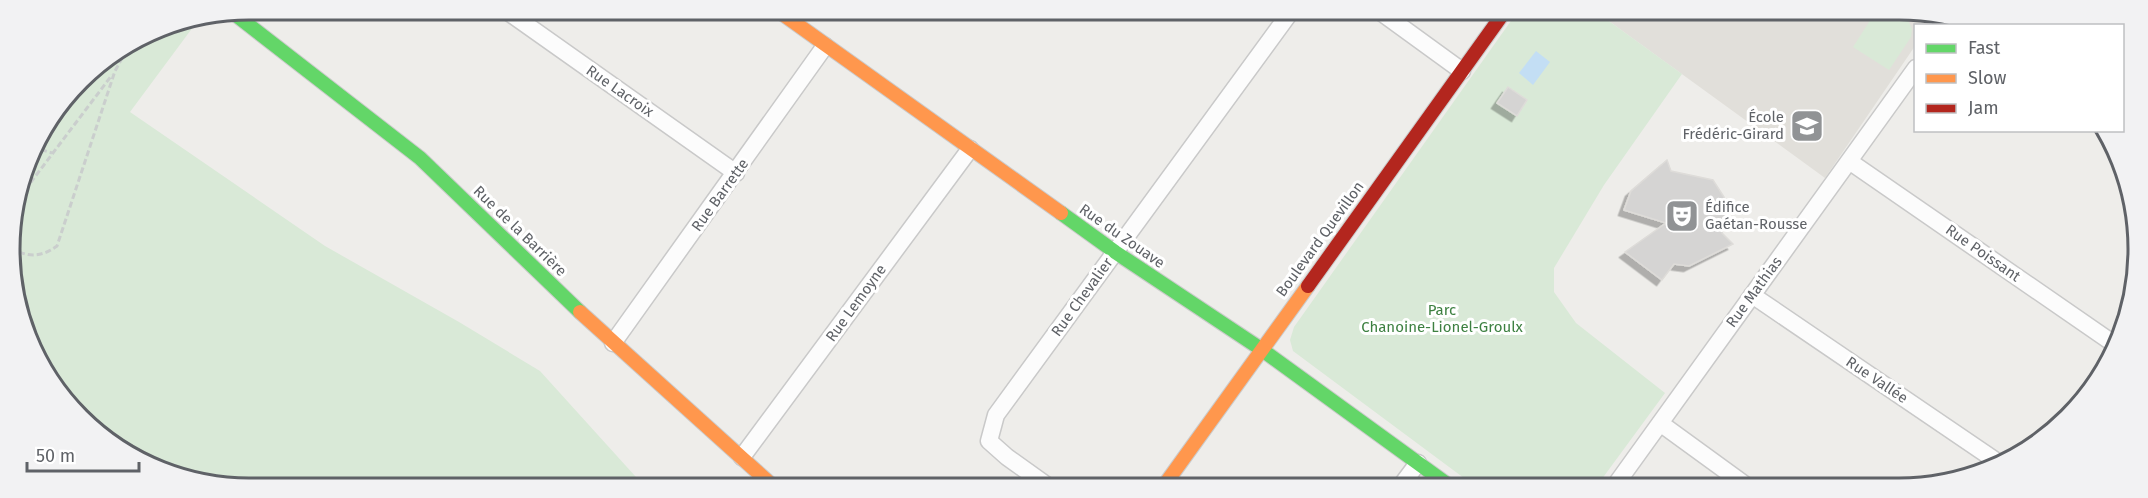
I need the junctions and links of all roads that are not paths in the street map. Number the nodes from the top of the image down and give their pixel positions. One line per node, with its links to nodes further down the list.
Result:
1 (242, 20): 16 (street, Rue de la Barrière)
2 (520, 20): 12 (street, Rue Lacroix)
3 (790, 20): 7 (street, Rue du Zouave)
4 (1285, 20): 13 (street, Rue Chevalier)
5 (1392, 20): 8 (street)
6 (1498, 20): 8 (street, Boulevard Quevillon)
7 (825, 46): 10 (street, Rue du Zouave); 12 (street, Rue Barrette)
8 (1462, 71): 17 (street, Boulevard Quevillon)
9 (1914, 71): 11 (street, Rue Mathias)
10 (970, 149): 13 (street, Rue du Zouave); 19 (street, Rue Lemoyne)
11 (1849, 161): 14 (street, Rue Mathias); 15 (street, Rue Poissant)
12 (736, 172): 16 (street, Rue Barrette)
13 (1115, 252): 17 (street, Rue du Zouave); 23 (street, Rue Chevalier)
14 (1752, 294): 18 (street, Rue Mathias); 20 (street, Rue Vallée)
15 (2109, 341)
16 (613, 343): 19 (street, Rue de la Barrière)
17 (1262, 349): 21 (street, Rue du Zouave); 24 (street, Boulevard Quevillon)
18 (1660, 423): 27 (street, Rue Mathias); 28 (street)
19 (742, 457): 22 (street, Rue de la Barrière)
20 (1993, 459)
21 (1418, 463): 25 (street); 26 (street, Rue du Zouave)
22 (764, 478)
23 (1036, 478)
24 (1169, 478)
25 (1407, 478)
26 (1439, 478)
27 (1620, 478)
28 (1736, 478)

